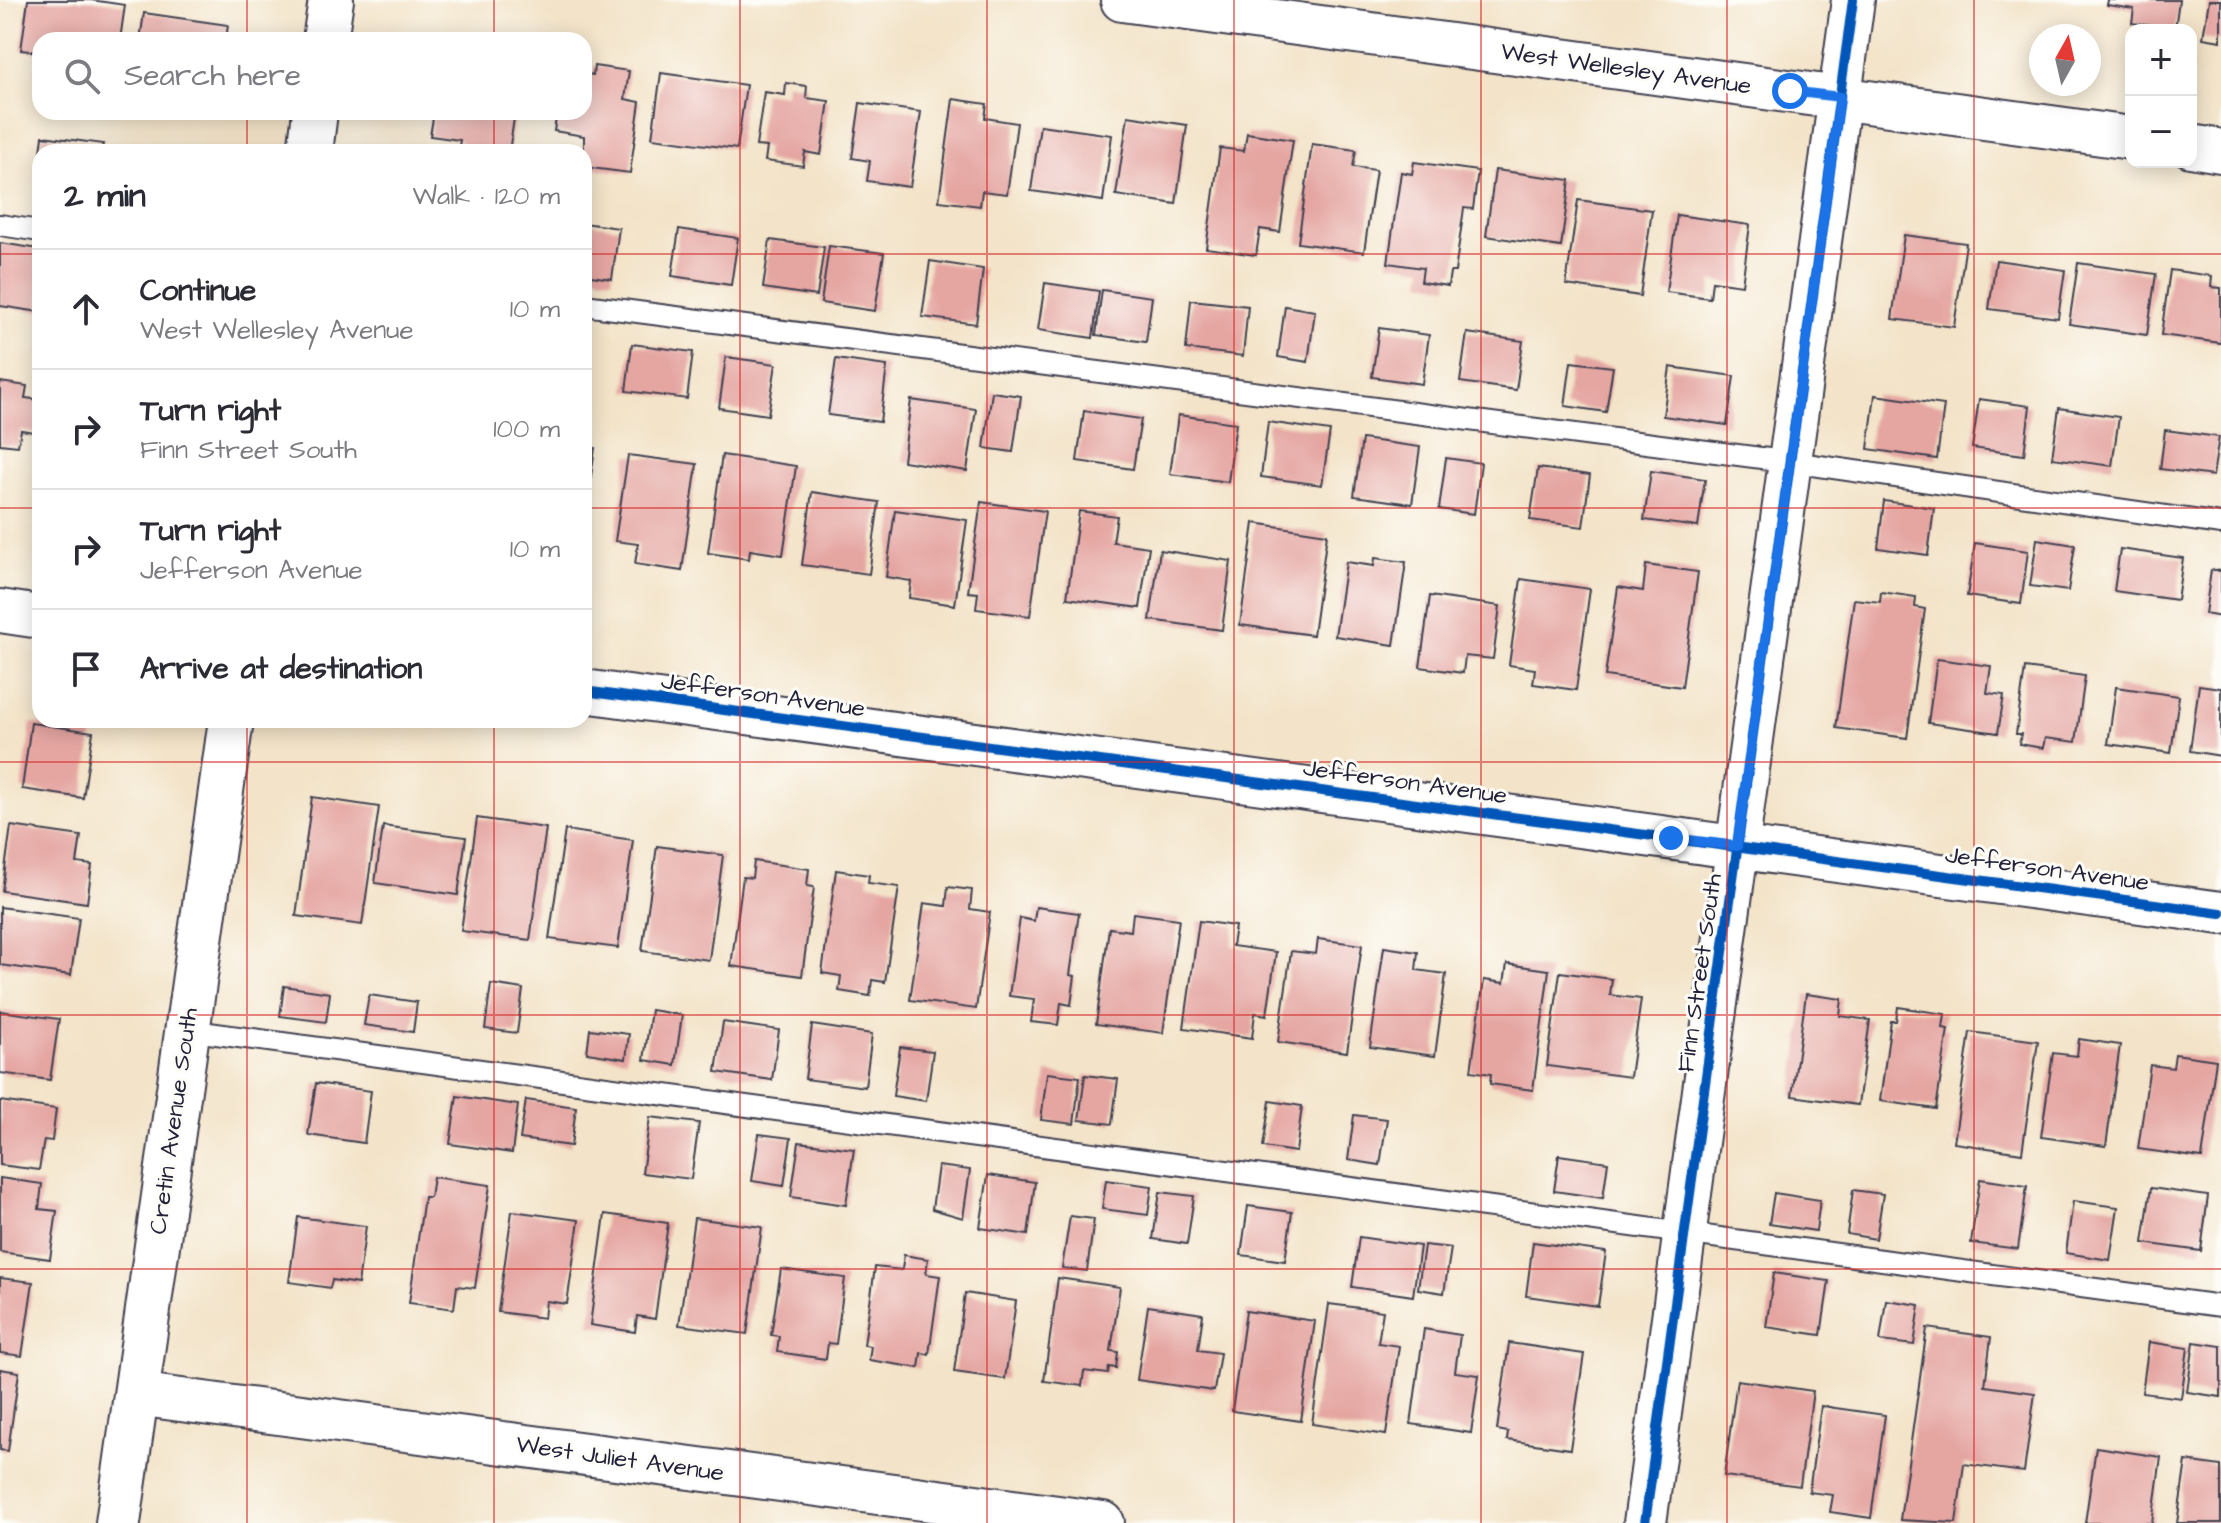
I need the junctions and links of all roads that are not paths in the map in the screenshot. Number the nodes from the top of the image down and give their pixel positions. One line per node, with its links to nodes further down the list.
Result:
1 (331, 0): 4 (main road)
2 (1122, 0): 5 (street, West Wellesley Avenue)
3 (1853, 0): 5 (street, Finn Street South)
4 (326, 32)
5 (1840, 97): 7 (street, West Wellesley Avenue); 14 (street, Finn Street South)
6 (314, 120): 8 (main road)
7 (2125, 137)
8 (311, 144)
9 (2197, 147): 10 (street)
10 (2221, 151)
11 (0, 225): 12 (lane)
12 (32, 230)
13 (592, 306): 14 (lane)
14 (1792, 462): 15 (lane); 20 (street, Finn Street South)
15 (2221, 524)
16 (0, 611): 17 (street)
17 (32, 616)
18 (592, 692): 20 (street, Jefferson Avenue)
19 (230, 728): 22 (main road, Cretin Avenue South)
20 (1737, 846): 21 (street, Jefferson Avenue); 23 (street, Finn Street South)
21 (2221, 913)
22 (187, 1030): 23 (lane); 25 (main road, Cretin Avenue South)
23 (1685, 1230): 24 (lane); 28 (street, Finn Street South)
24 (2221, 1306)
25 (136, 1394): 26 (main road, Cretin Avenue South); 27 (street, West Juliet Avenue)
26 (118, 1523)
27 (1103, 1523)
28 (1645, 1523)

